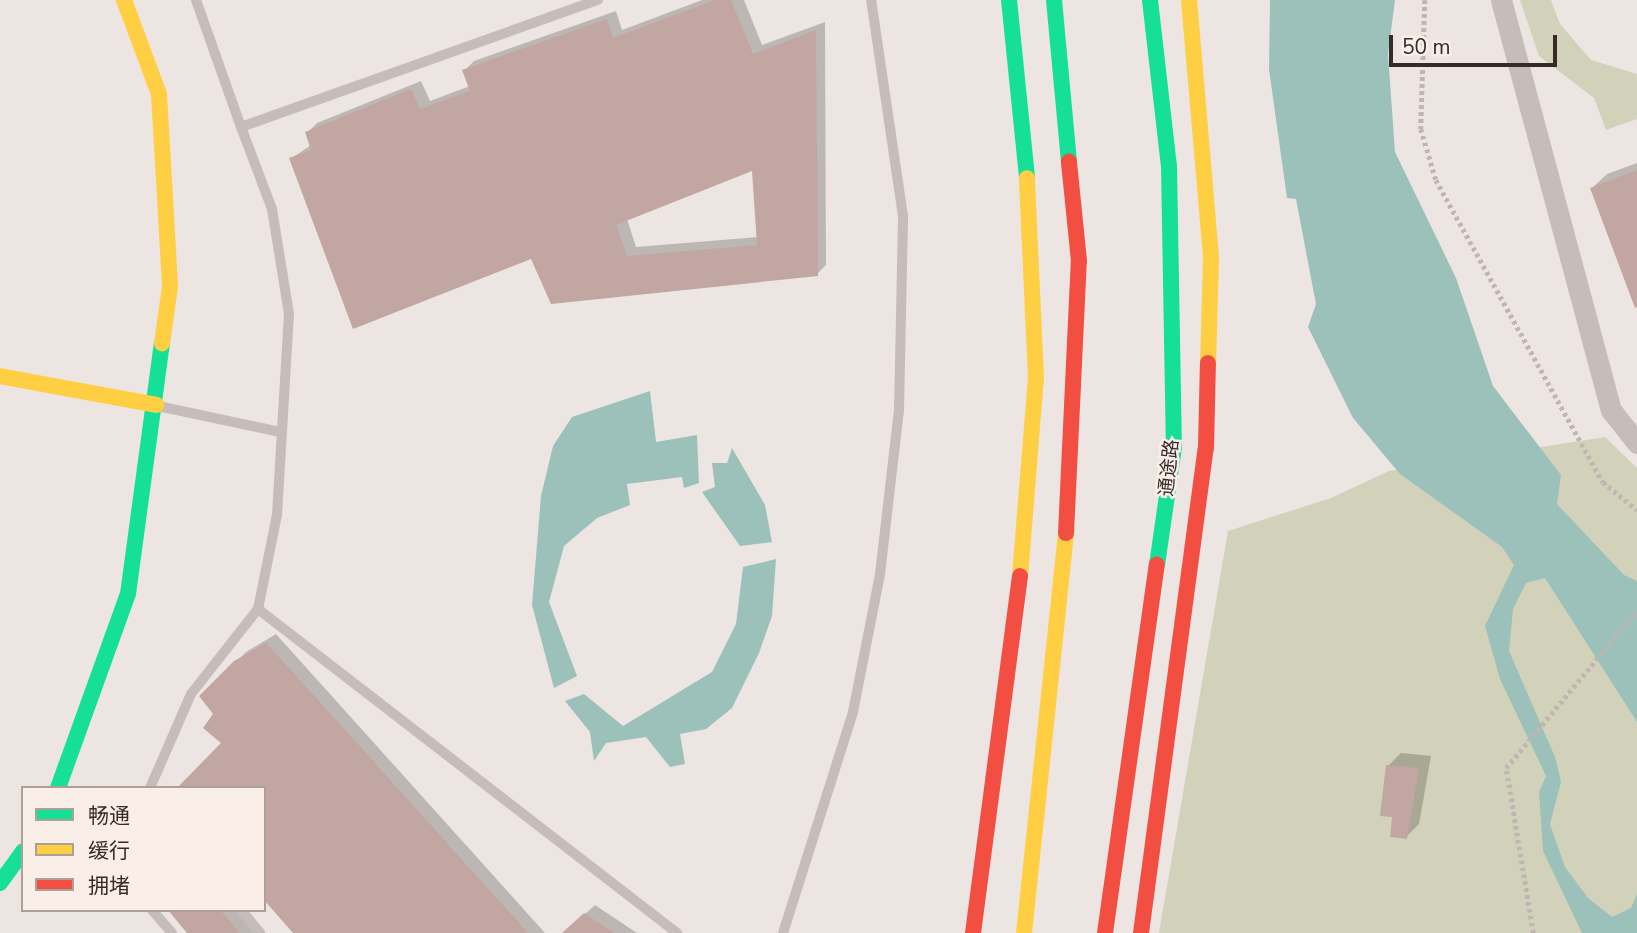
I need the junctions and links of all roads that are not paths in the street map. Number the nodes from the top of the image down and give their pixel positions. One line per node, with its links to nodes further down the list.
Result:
1 (124, 0): 12 (main road)
2 (196, 0): 10 (lane)
3 (598, 0): 10 (lane)
4 (871, 0): 25 (lane)
5 (1009, 0): 26 (main road)
6 (1054, 0): 27 (main road)
7 (1150, 0): 28 (main road, 通途路)
8 (1189, 0): 29 (main road)
9 (1501, 0): 14 (street)
10 (242, 127): 13 (lane)
11 (0, 376): 12 (main road)
12 (156, 405): 13 (lane); 16 (main road)
13 (280, 432): 15 (lane)
14 (1637, 443)
15 (258, 609): 17 (lane); 24 (lane)
16 (59, 786)
17 (151, 786)
18 (21, 853): 19 (main road)
19 (0, 883)
20 (154, 912): 22 (lane)
21 (243, 912): 23 (lane)
22 (172, 933)
23 (260, 933)
24 (677, 933)
25 (783, 933)
26 (973, 933)
27 (1024, 933)
28 (1105, 933)
29 (1141, 933)

